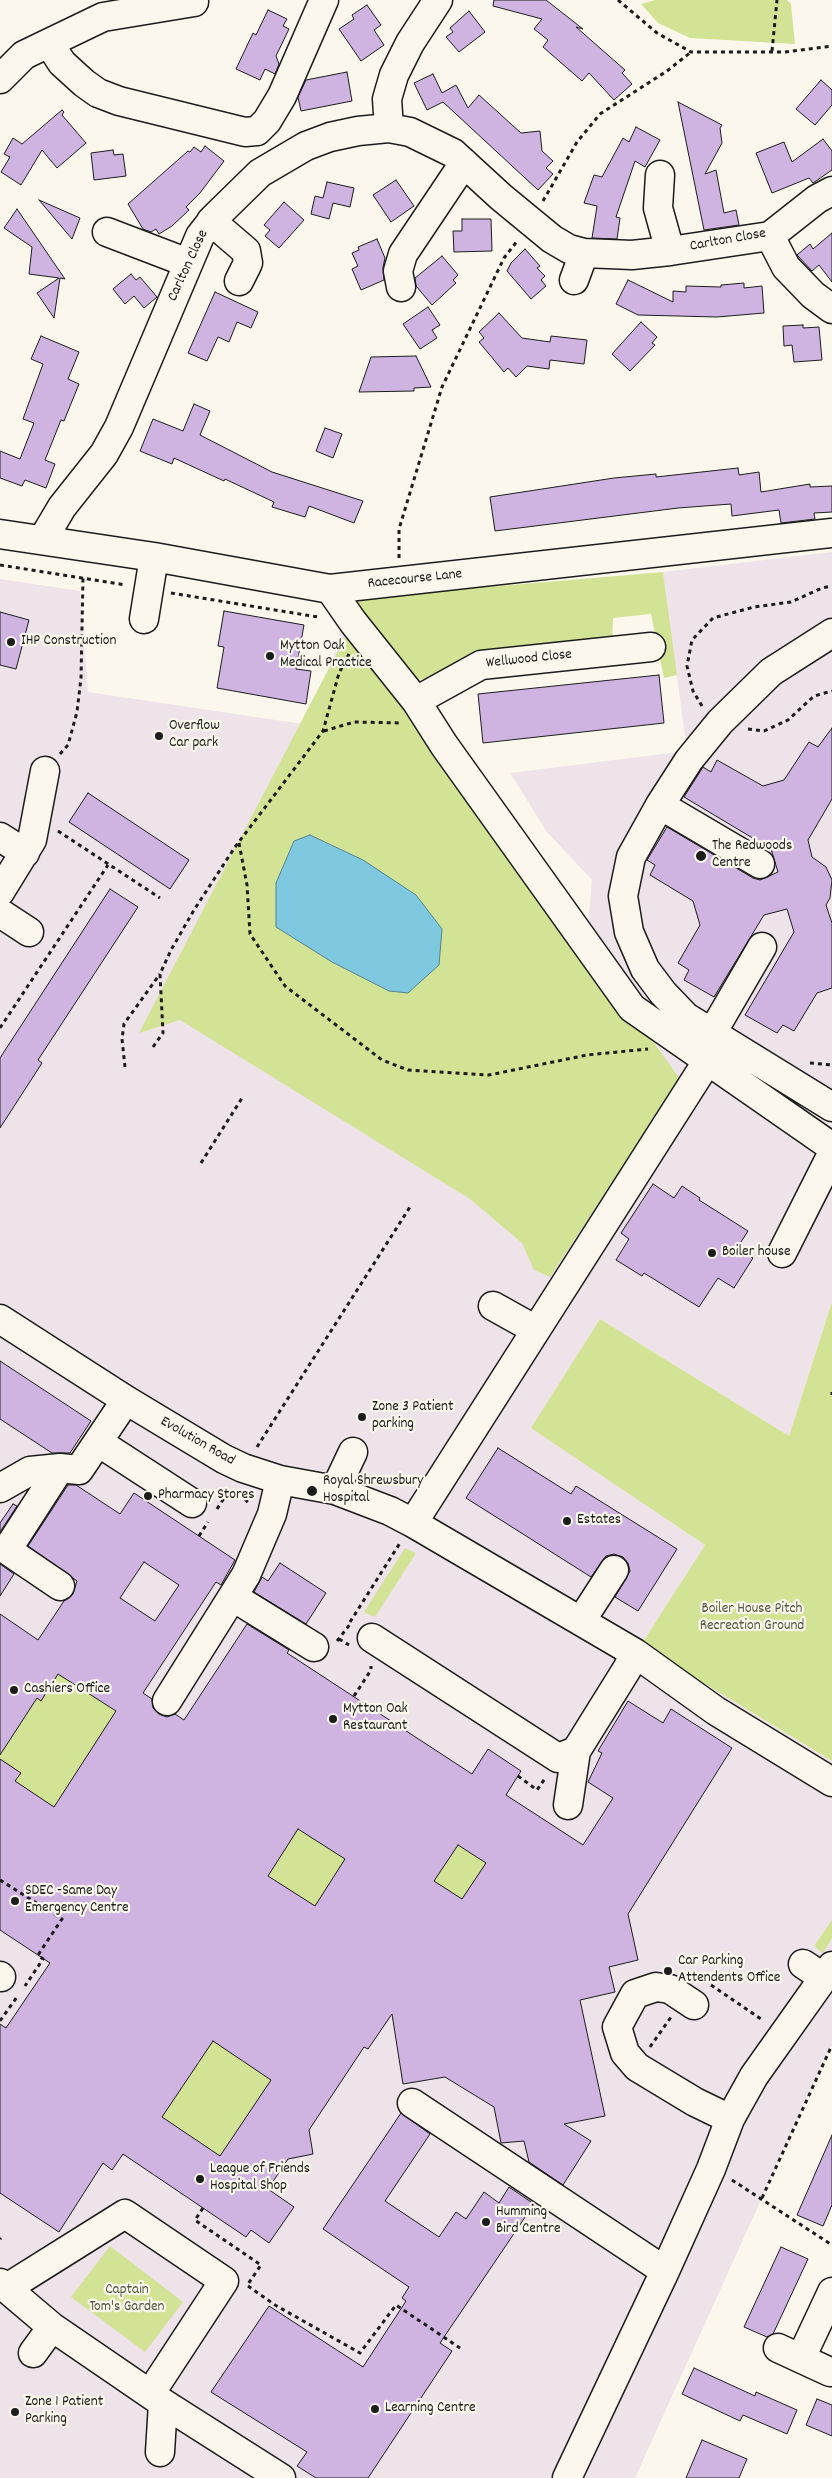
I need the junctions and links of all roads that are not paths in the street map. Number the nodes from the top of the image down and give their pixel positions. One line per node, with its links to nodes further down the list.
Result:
1 (324, 0): 4 (street)
2 (438, 0): 6 (street)
3 (194, 2): 4 (street)
4 (49, 43): 5 (street)
5 (0, 79)
6 (389, 128): 7 (street, Carlton Close); 10 (street, Carlton Close)
7 (464, 163): 14 (street, Carlton Close); 18 (street)
8 (660, 175): 13 (street, Carlton Close)
9 (832, 191): 12 (street, Carlton Close)
10 (211, 221): 15 (street, Carlton Close); 16 (street)
11 (107, 232): 15 (street)
12 (770, 236): 13 (street, Carlton Close); 19 (street)
13 (670, 251): 14 (street, Carlton Close)
14 (584, 253): 17 (street)
15 (188, 264): 22 (street, Carlton Close)
16 (240, 280)
17 (574, 280)
18 (401, 288)
19 (832, 309)
20 (832, 533): 24 (street, Racecourse Lane)
21 (0, 534): 22 (street, Racecourse Lane)
22 (43, 539): 23 (street, Racecourse Lane)
23 (154, 557): 24 (street, Racecourse Lane); 25 (street)
24 (330, 589): 28 (street)
25 (144, 619)
26 (832, 633): 30 (street)
27 (651, 648): 28 (street, Wellwood Close)
28 (423, 711): 39 (street)
29 (44, 771): 32 (street)
30 (660, 805): 33 (street); 38 (street)
31 (0, 836): 32 (street)
32 (25, 854): 34 (street)
33 (760, 864)
34 (0, 892)
35 (0, 913): 36 (street)
36 (29, 932)
37 (762, 947): 38 (street)
38 (717, 1036): 39 (street); 40 (street)
39 (708, 1061): 41 (street); 46 (street)
40 (832, 1107)
41 (832, 1147)
42 (832, 1154): 43 (street)
43 (782, 1253)
44 (493, 1306): 46 (street)
45 (0, 1319): 47 (street, Evolution Road)
46 (536, 1330): 55 (street)
47 (126, 1400): 48 (street); 51 (street, Evolution Road)
48 (98, 1442): 50 (street); 54 (street)
49 (353, 1452): 53 (street)
50 (60, 1468): 52 (street); 57 (street)
51 (280, 1480): 53 (street, Evolution Road); 58 (street)
52 (0, 1488)
53 (335, 1490): 55 (street, Evolution Road)
54 (192, 1503)
55 (416, 1525): 59 (street, Evolution Road)
56 (614, 1570): 59 (street)
57 (60, 1586)
58 (233, 1597): 60 (street); 63 (street)
59 (581, 1621): 62 (street, Evolution Road)
60 (329, 1644)
61 (366, 1649): 64 (street)
62 (635, 1653): 64 (street); 65 (street, Evolution Road)
63 (167, 1701)
64 (576, 1750): 66 (street)
65 (832, 1782)
66 (568, 1805)
67 (819, 1969): 70 (street)
68 (683, 2010): 70 (street)
69 (412, 2103): 71 (street)
70 (730, 2119): 71 (street)
71 (665, 2271): 80 (street)
72 (4, 2286): 74 (street); 77 (street)
73 (832, 2292): 76 (street)
74 (52, 2327): 75 (street); 77 (street)
75 (33, 2353)
76 (830, 2372)
77 (156, 2399): 78 (street); 79 (street)
78 (160, 2452)
79 (281, 2478)
80 (566, 2478)

